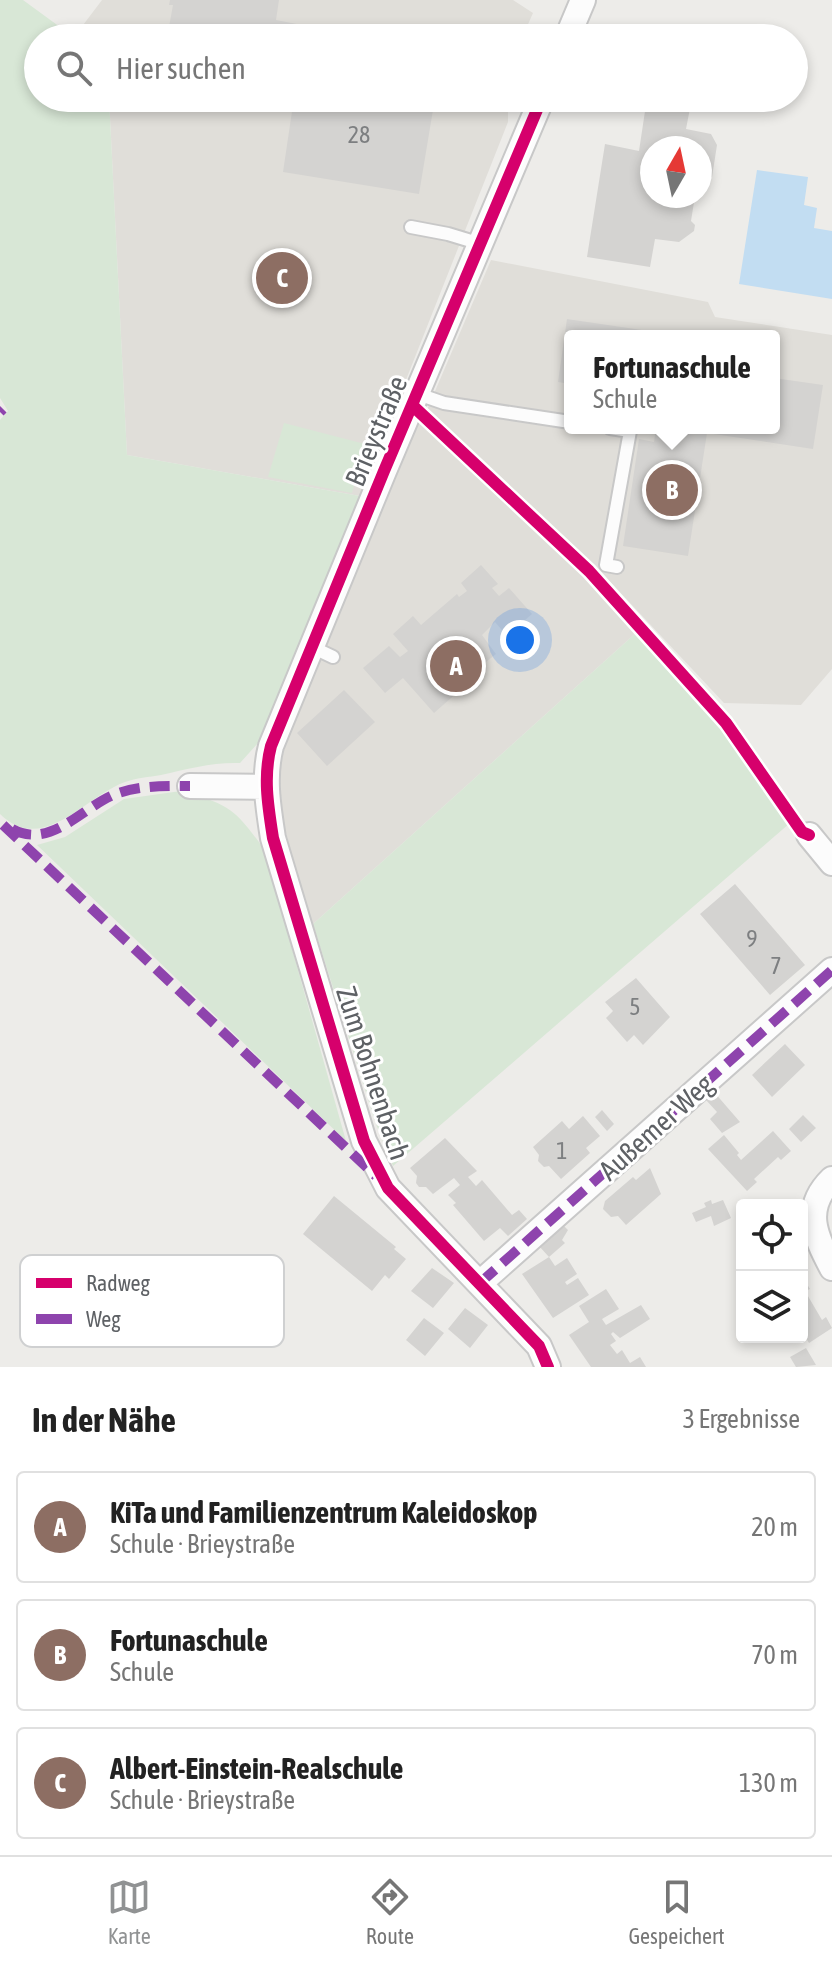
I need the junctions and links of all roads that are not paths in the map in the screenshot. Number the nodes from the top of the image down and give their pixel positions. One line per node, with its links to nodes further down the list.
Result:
1 (583, 0): 2 (street)
2 (573, 24)
3 (536, 112): 5 (street, Brieystraße)
4 (411, 227): 5 (lane)
5 (481, 244): 6 (street, Brieystraße)
6 (418, 394): 7 (lane); 11 (street, Brieystraße)
7 (564, 421)
8 (629, 434): 9 (lane)
9 (617, 567)
10 (190, 786): 11 (street)
11 (266, 787): 17 (street, Zum Bohnenbach)
12 (809, 835): 13 (street)
13 (832, 863)
14 (832, 970): 17 (street, Außemer Weg)
15 (832, 1179): 16 (street)
16 (832, 1268)
17 (480, 1283): 18 (street, Zum Bohnenbach)
18 (548, 1367)

